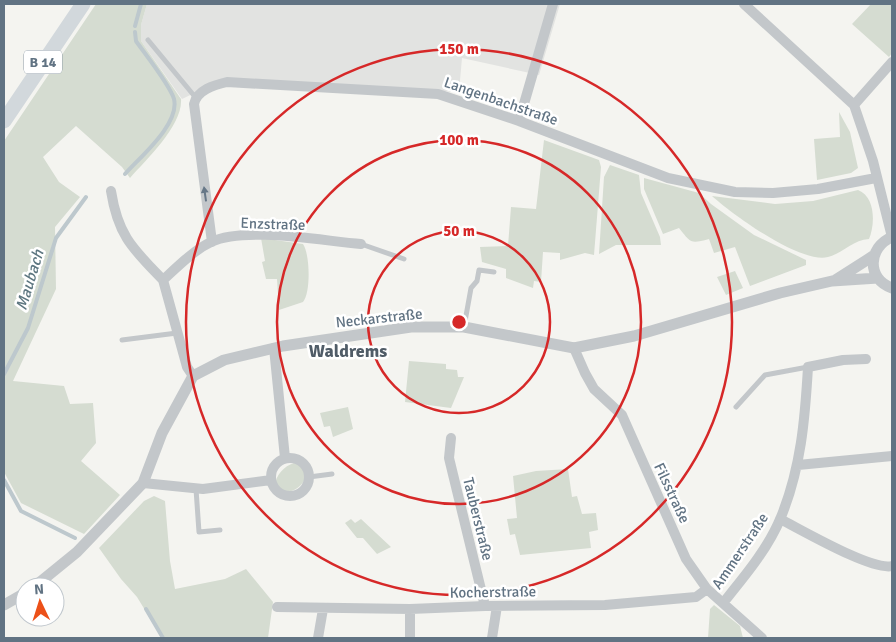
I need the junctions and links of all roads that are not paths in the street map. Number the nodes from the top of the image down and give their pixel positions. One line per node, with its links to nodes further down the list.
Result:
1 (83, 4): 8 (main road, B 14)
2 (553, 4): 9 (street)
3 (748, 5): 7 (street)
4 (148, 40): 6 (lane)
5 (891, 64): 7 (street)
6 (196, 98): 9 (street, Langenbachstraße); 13 (street, one-way to 6)
7 (854, 104): 10 (street)
8 (4, 121)
9 (519, 121): 10 (street, Langenbachstraße)
10 (876, 178): 12 (street)
11 (111, 191): 19 (street)
12 (892, 237): 15 (street, Neckarstraße)
13 (212, 242): 14 (street, Enzstraße); 19 (street, Enzstraße)
14 (361, 244): 16 (lane, Enzstraße)
15 (873, 256): 18 (street); 20 (street, Neckarstraße)
16 (404, 260)
17 (494, 272): 22 (lane)
18 (878, 278): 20 (street, Neckarstraße); 21 (street)
19 (163, 280): 23 (street)
20 (832, 282): 26 (street, Neckarstraße)
21 (892, 288)
22 (464, 327): 25 (street, Neckarstraße); 26 (street, Neckarstraße)
23 (177, 333): 24 (lane); 29 (street)
24 (122, 340)
25 (274, 348): 29 (street, Neckarstraße); 33 (street)
26 (574, 348): 44 (street, Filsstraße)
27 (866, 359): 28 (street)
28 (808, 367): 30 (lane); 34 (street, Ammerstraße)
29 (193, 376): 38 (street)
30 (736, 407)
31 (451, 438): 48 (street, Tauberstraße)
32 (892, 456): 34 (street)
33 (285, 458): 36 (street); 37 (street)
34 (798, 465): 40 (street, Ammerstraße)
35 (332, 474): 36 (lane)
36 (309, 477): 37 (street)
37 (271, 480): 39 (street)
38 (142, 483): 39 (street); 43 (street)
39 (196, 489): 41 (lane)
40 (780, 519): 42 (street); 46 (street, Ammerstraße)
41 (220, 530)
42 (892, 566)
43 (46, 577)
44 (707, 589): 46 (street, Filsstraße); 49 (street, Kocherstraße)
45 (15, 599): 47 (street)
46 (723, 604): 53 (street, Filsstraße)
47 (4, 605)
48 (485, 606): 49 (street, Kocherstraße); 52 (street, Kocherstraße)
49 (497, 606): 56 (street)
50 (277, 607): 51 (street, Kocherstraße)
51 (323, 610): 52 (street, Kocherstraße); 54 (street)
52 (410, 610): 55 (street)
53 (752, 635): 57 (street, Filsstraße)
54 (318, 638)
55 (410, 638)
56 (492, 638)
57 (762, 638)

